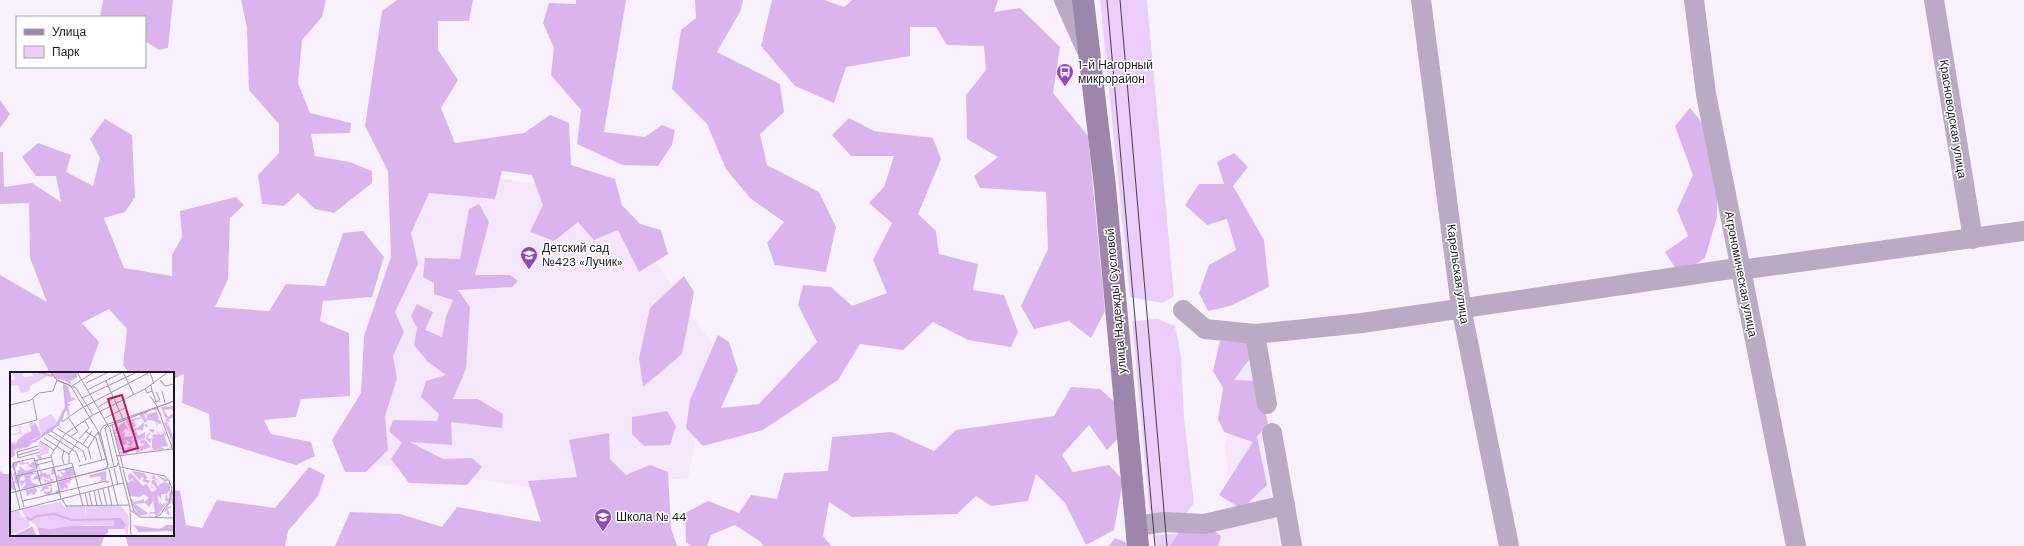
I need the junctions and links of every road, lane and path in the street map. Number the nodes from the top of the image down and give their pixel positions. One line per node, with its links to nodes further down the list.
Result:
1 (1064, 0): 6 (street, улица Надежды Сусловой)
2 (1083, 0): 6 (main road, улица Надежды Сусловой)
3 (1421, 0): 10 (street, Карельская улица)
4 (1694, 0): 9 (street, Агрономическая улица)
5 (1934, 0): 8 (street, Красноводская улица)
6 (1090, 57): 16 (main road, улица Надежды Сусловой)
7 (2024, 231): 8 (street)
8 (1973, 239): 9 (street)
9 (1740, 270): 10 (street); 19 (street, Агрономическая улица)
10 (1461, 307): 12 (street); 18 (street, Карельская улица)
11 (1183, 310): 12 (street)
12 (1255, 334): 13 (street)
13 (1267, 404)
14 (1272, 433): 15 (street)
15 (1285, 505): 16 (street); 17 (street)
16 (1138, 536)
17 (1292, 546)
18 (1509, 546)
19 (1796, 546)

